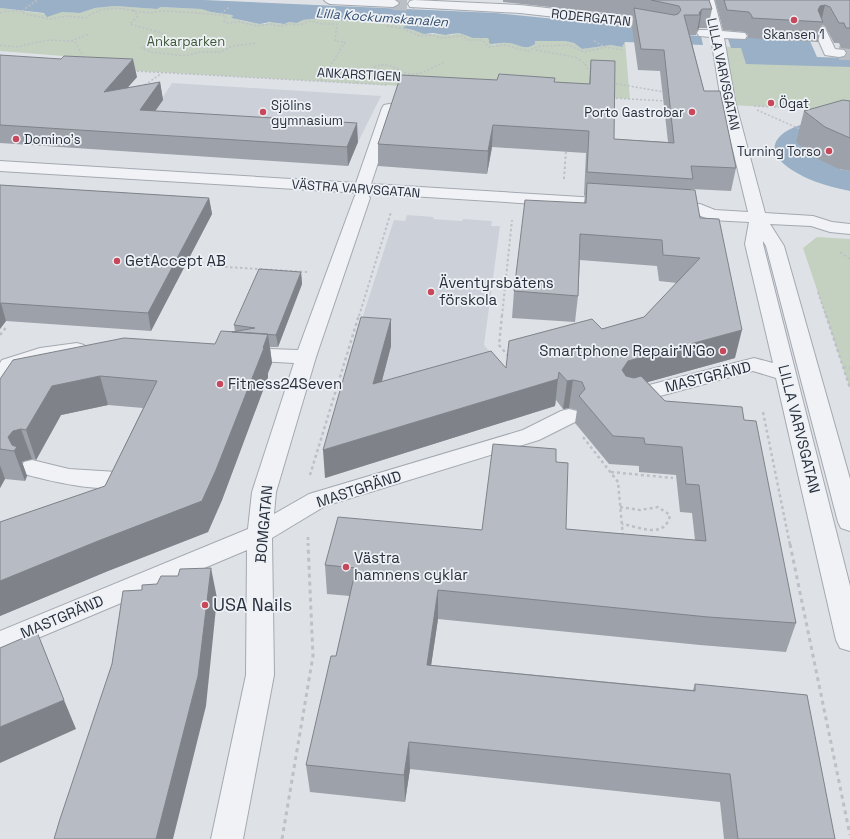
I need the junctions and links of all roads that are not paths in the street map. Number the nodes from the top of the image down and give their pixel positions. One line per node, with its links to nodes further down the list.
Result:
1 (330, 0): 3 (street)
2 (708, 0): 8 (street, LILLA VARVSGATAN)
3 (393, 3)
4 (414, 4): 5 (street, RODERGATAN)
5 (671, 30)
6 (703, 33): 8 (street)
7 (741, 36): 8 (street)
8 (718, 38): 18 (street, LILLA VARVSGATAN)
9 (810, 40): 10 (street)
10 (839, 53)
11 (389, 108): 14 (street, BOMGATAN)
12 (0, 166): 14 (street, VÄSTRA VARVSGATAN)
13 (0, 175): 14 (street, VÄSTRA VARVSGATAN)
14 (362, 193): 15 (street, VÄSTRA VARVSGATAN); 23 (street, BOMGATAN)
15 (626, 209)
16 (653, 211): 18 (street)
17 (850, 217): 19 (street)
18 (758, 218): 19 (street); 24 (street, LILLA VARVSGATAN); 30 (street, LILLA VARVSGATAN)
19 (813, 221): 20 (street)
20 (850, 229)
21 (220, 352): 23 (street)
22 (98, 354): 25 (street)
23 (306, 357): 31 (street, BOMGATAN)
24 (786, 374): 26 (street, MASTGRÄND); 32 (street, LILLA VARVSGATAN)
25 (0, 379)
26 (630, 397)
27 (569, 416): 31 (street, MASTGRÄND)
28 (32, 468): 29 (street)
29 (117, 480)
30 (850, 522)
31 (260, 534): 33 (street, MASTGRÄND); 34 (street, BOMGATAN)
32 (850, 640)
33 (0, 644)
34 (227, 839)

